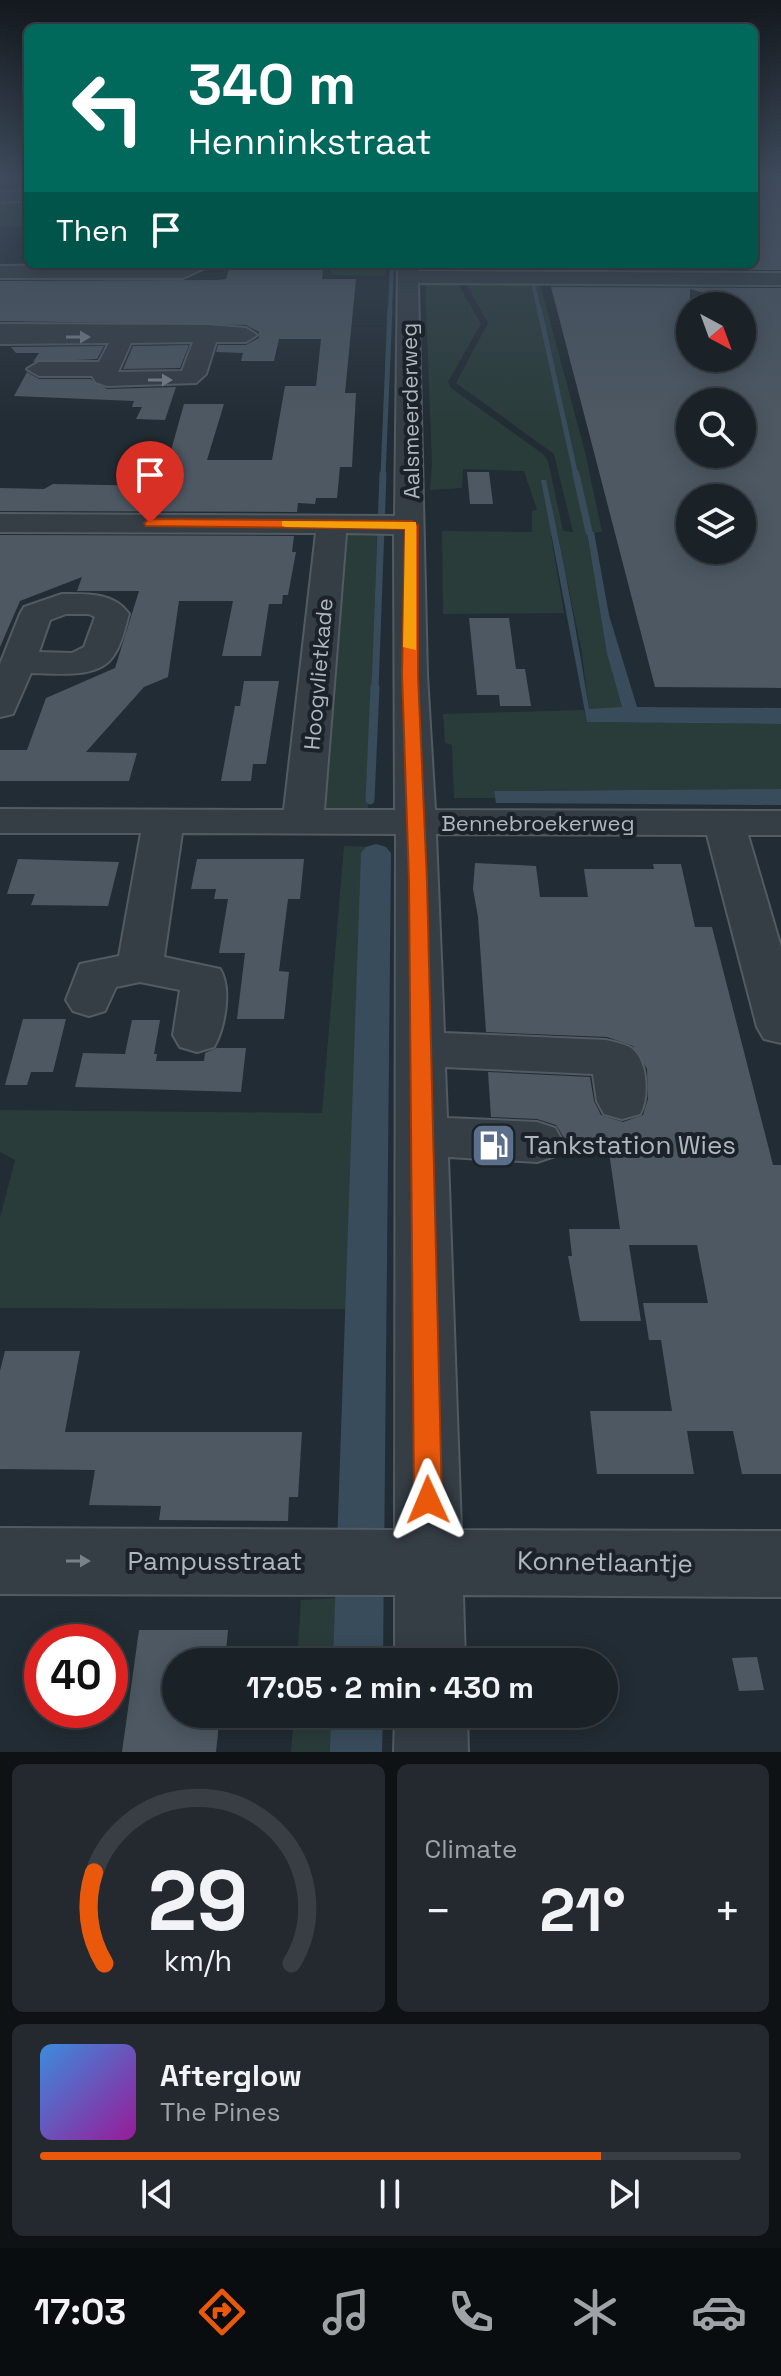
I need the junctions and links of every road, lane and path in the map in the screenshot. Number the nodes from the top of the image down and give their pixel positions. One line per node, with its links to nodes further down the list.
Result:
1 (45, 268): 2 (street); 4 (street)
2 (194, 268)
3 (408, 271): 5 (street); 12 (street, Aalsmeerderweg)
4 (0, 272)
5 (781, 279)
6 (0, 334): 7 (street)
7 (123, 334): 9 (street); 9 (street, one-way to 7)
8 (39, 369): 9 (street)
9 (108, 369)
10 (0, 523): 11 (street)
11 (332, 524): 12 (street); 17 (street, Hoogvlietkade)
12 (392, 525): 18 (street, Aalsmeerderweg)
13 (18, 662): 14 (street)
14 (0, 706)
15 (0, 821): 16 (street, Bennebroekerweg)
16 (159, 822): 17 (street, Bennebroekerweg); 21 (street)
17 (303, 823): 18 (street, Bennebroekerweg)
18 (414, 823): 19 (street, Bennebroekerweg); 25 (street, Aalsmeerderweg)
19 (724, 823): 20 (street, Bennebroekerweg); 23 (street)
20 (781, 823)
21 (140, 967): 22 (street); 24 (street)
22 (89, 1000)
23 (781, 1027)
24 (197, 1035)
25 (421, 1049): 26 (street); 27 (street, Aalsmeerderweg)
26 (614, 1062)
27 (422, 1136): 28 (street); 29 (street, Aalsmeerderweg)
28 (537, 1142)
29 (417, 1560): 30 (street, Pampusstraat, one-way to 29); 31 (street, Konnetlaantje); 32 (street, Aalsmeerderweg)
30 (0, 1561)
31 (781, 1564)
32 (428, 1648)
33 (431, 1728): 34 (street)
34 (431, 1752)

